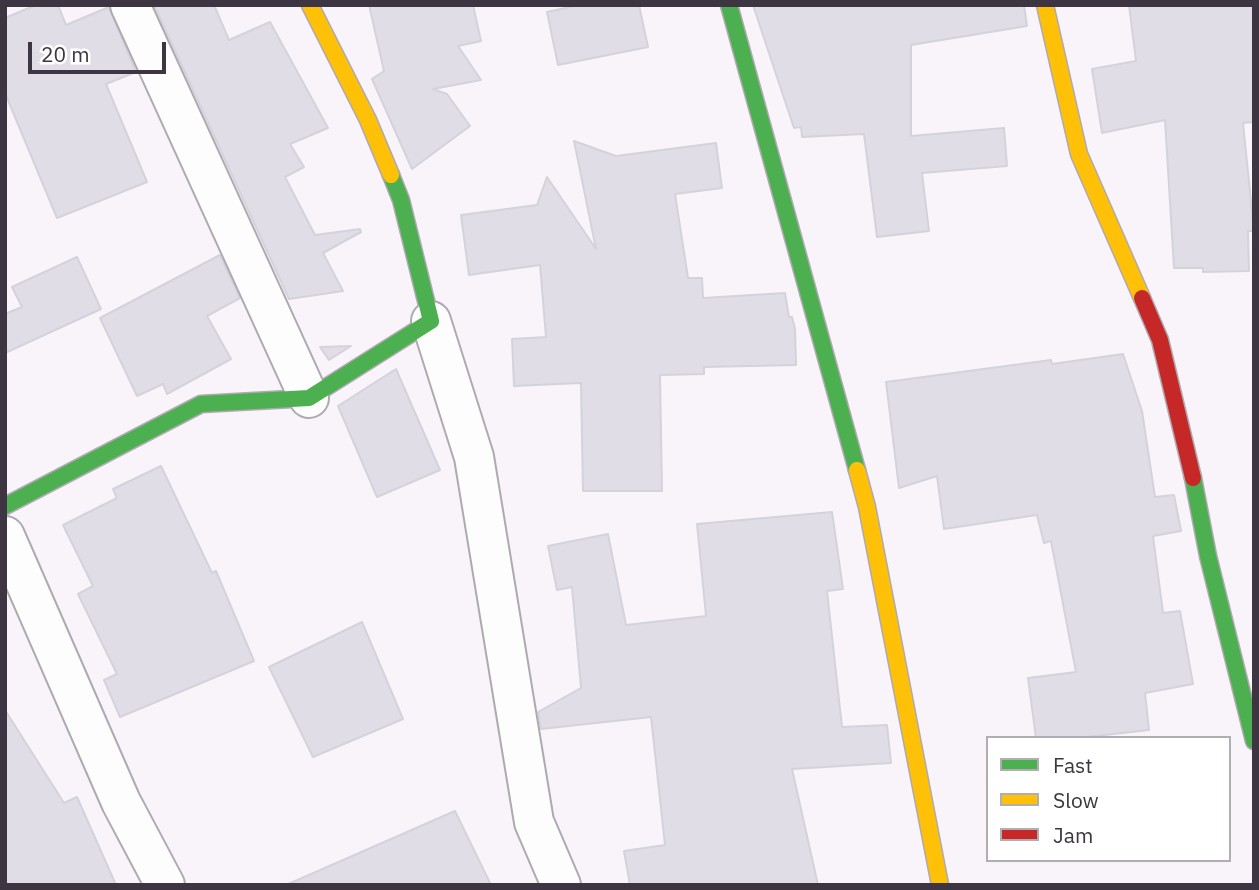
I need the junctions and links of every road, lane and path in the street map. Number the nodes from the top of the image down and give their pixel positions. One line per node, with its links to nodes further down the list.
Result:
1 (130, 5): 6 (street)
2 (310, 5): 5 (street)
3 (729, 5): 12 (street)
4 (1045, 5): 9 (street)
5 (431, 321): 6 (street); 11 (street)
6 (309, 398): 7 (street)
7 (5, 506)
8 (5, 536): 10 (street)
9 (1254, 741)
10 (165, 885)
11 (561, 885)
12 (940, 885)

